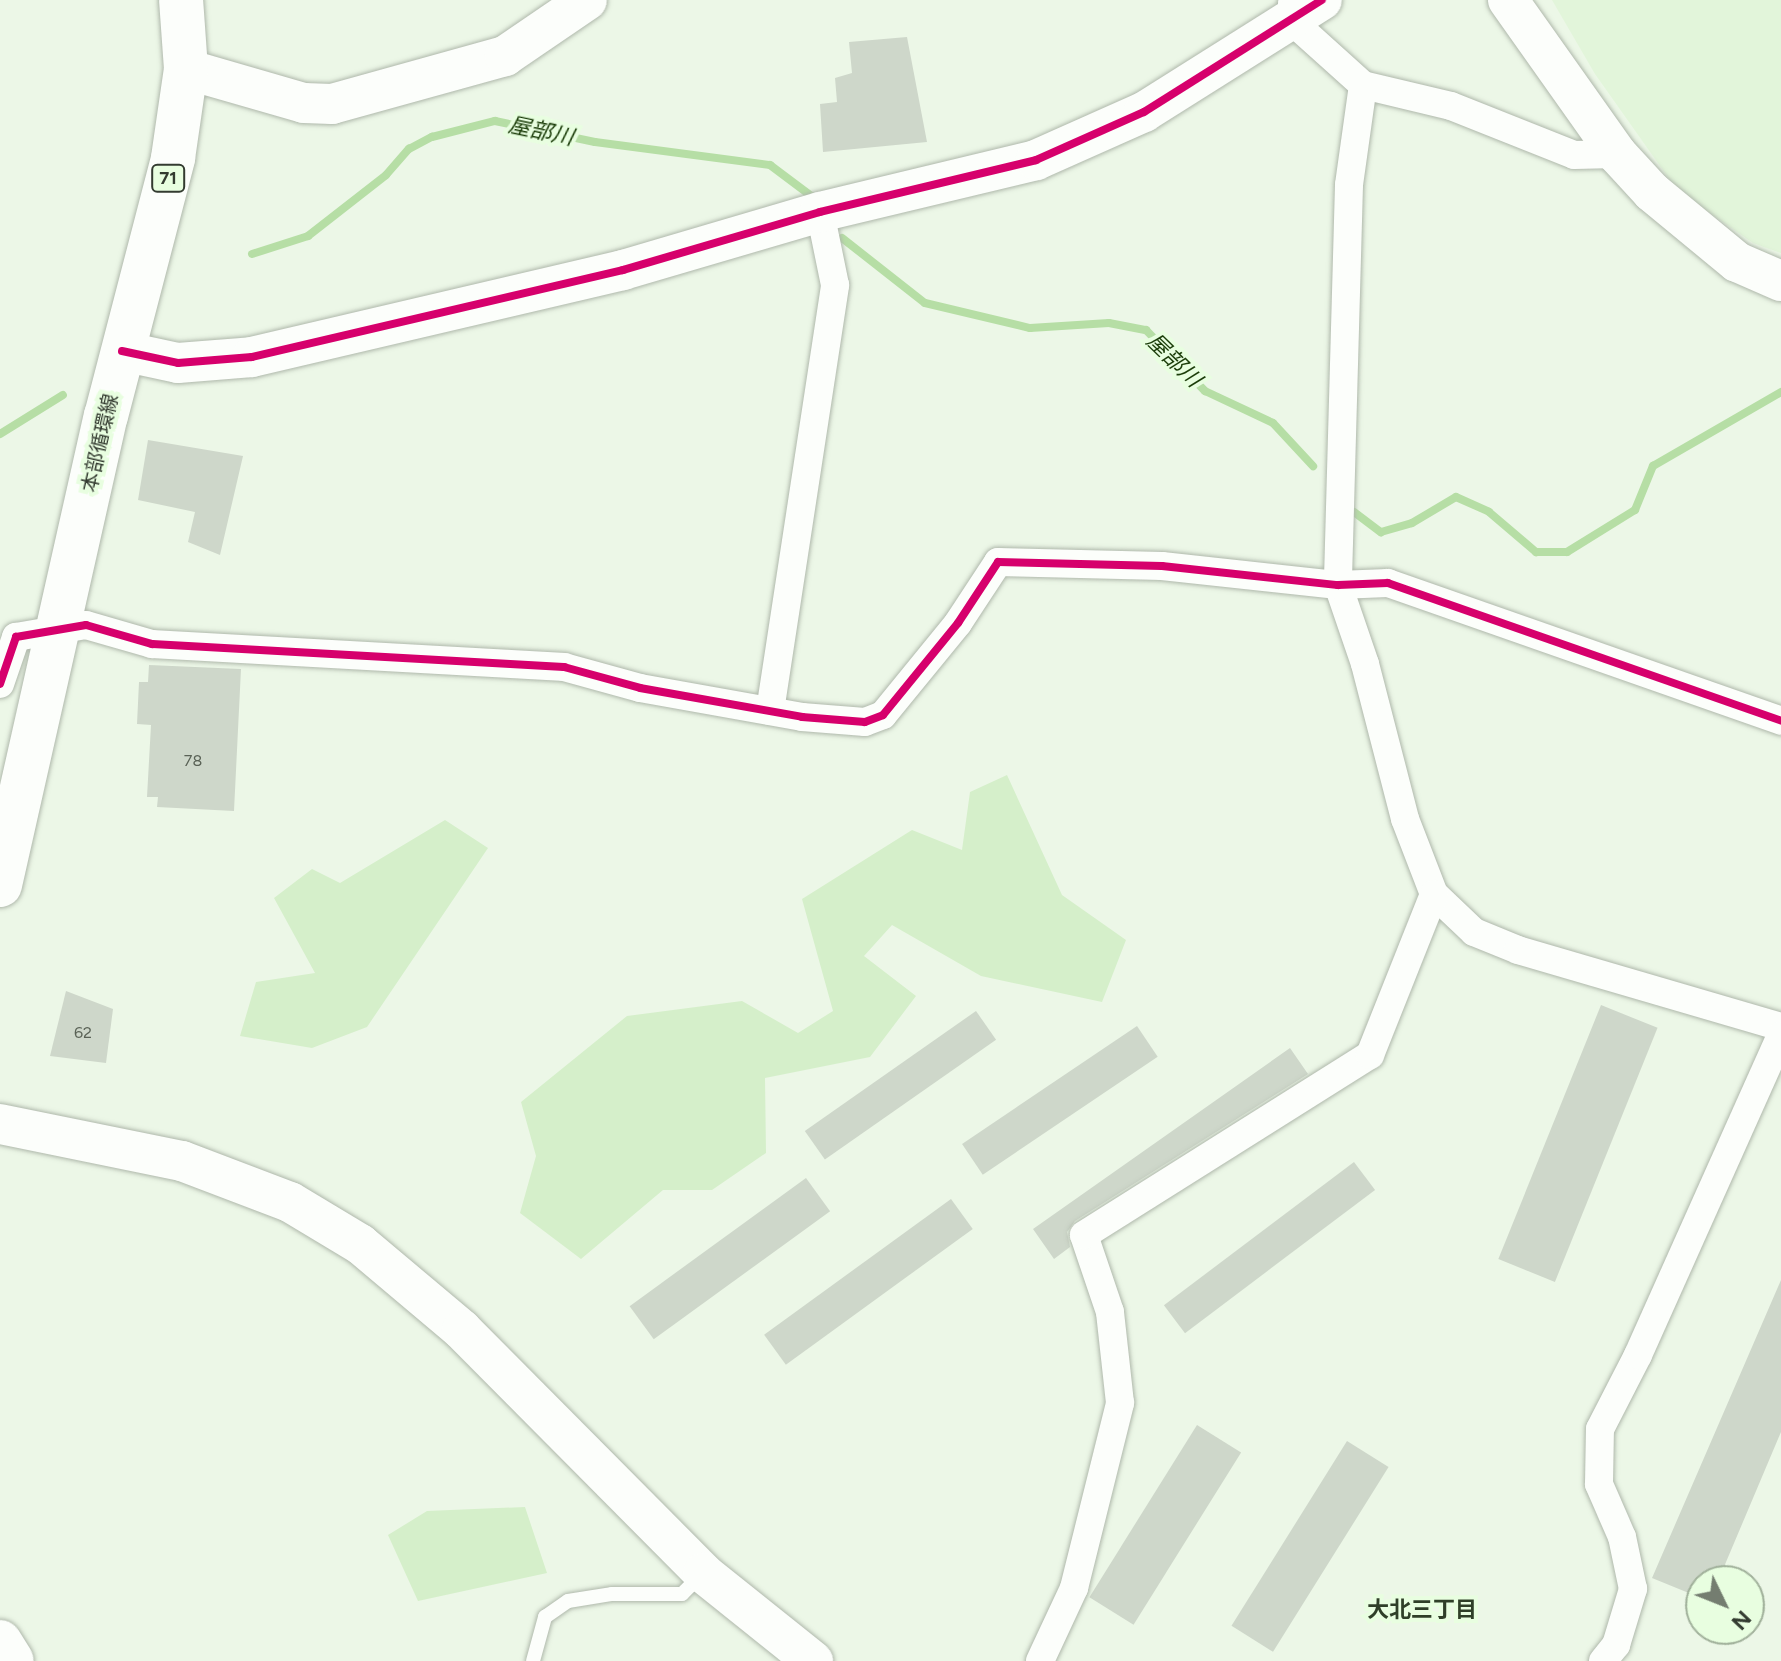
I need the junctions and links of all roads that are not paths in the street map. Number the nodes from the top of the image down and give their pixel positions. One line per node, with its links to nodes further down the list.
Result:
1 (181, 0): 5 (main road, 本部循環線 / 71)
2 (587, 0): 5 (street)
3 (1508, 0): 7 (street)
4 (1302, 7): 6 (street); 8 (street)
5 (186, 69): 10 (main road, 本部循環線 / 71)
6 (1363, 85): 7 (street); 11 (street)
7 (1617, 154): 9 (street)
8 (820, 212): 10 (street); 14 (street)
9 (1781, 281)
10 (122, 351): 12 (main road, 本部循環線 / 71)
11 (1338, 585): 14 (street); 15 (street); 17 (street)
12 (59, 630): 13 (street); 14 (street); 16 (main road, 本部循環線 / 71)
13 (0, 684)
14 (770, 711)
15 (1781, 721)
16 (0, 885)
17 (1434, 894): 18 (street); 26 (street)
18 (1781, 1027)
19 (1781, 1035): 27 (street)
20 (0, 1124): 21 (street)
21 (703, 1573): 24 (lane); 25 (street)
22 (0, 1642): 23 (main road)
23 (12, 1661)
24 (533, 1661)
25 (813, 1661)
26 (1040, 1661)
27 (1603, 1661)

